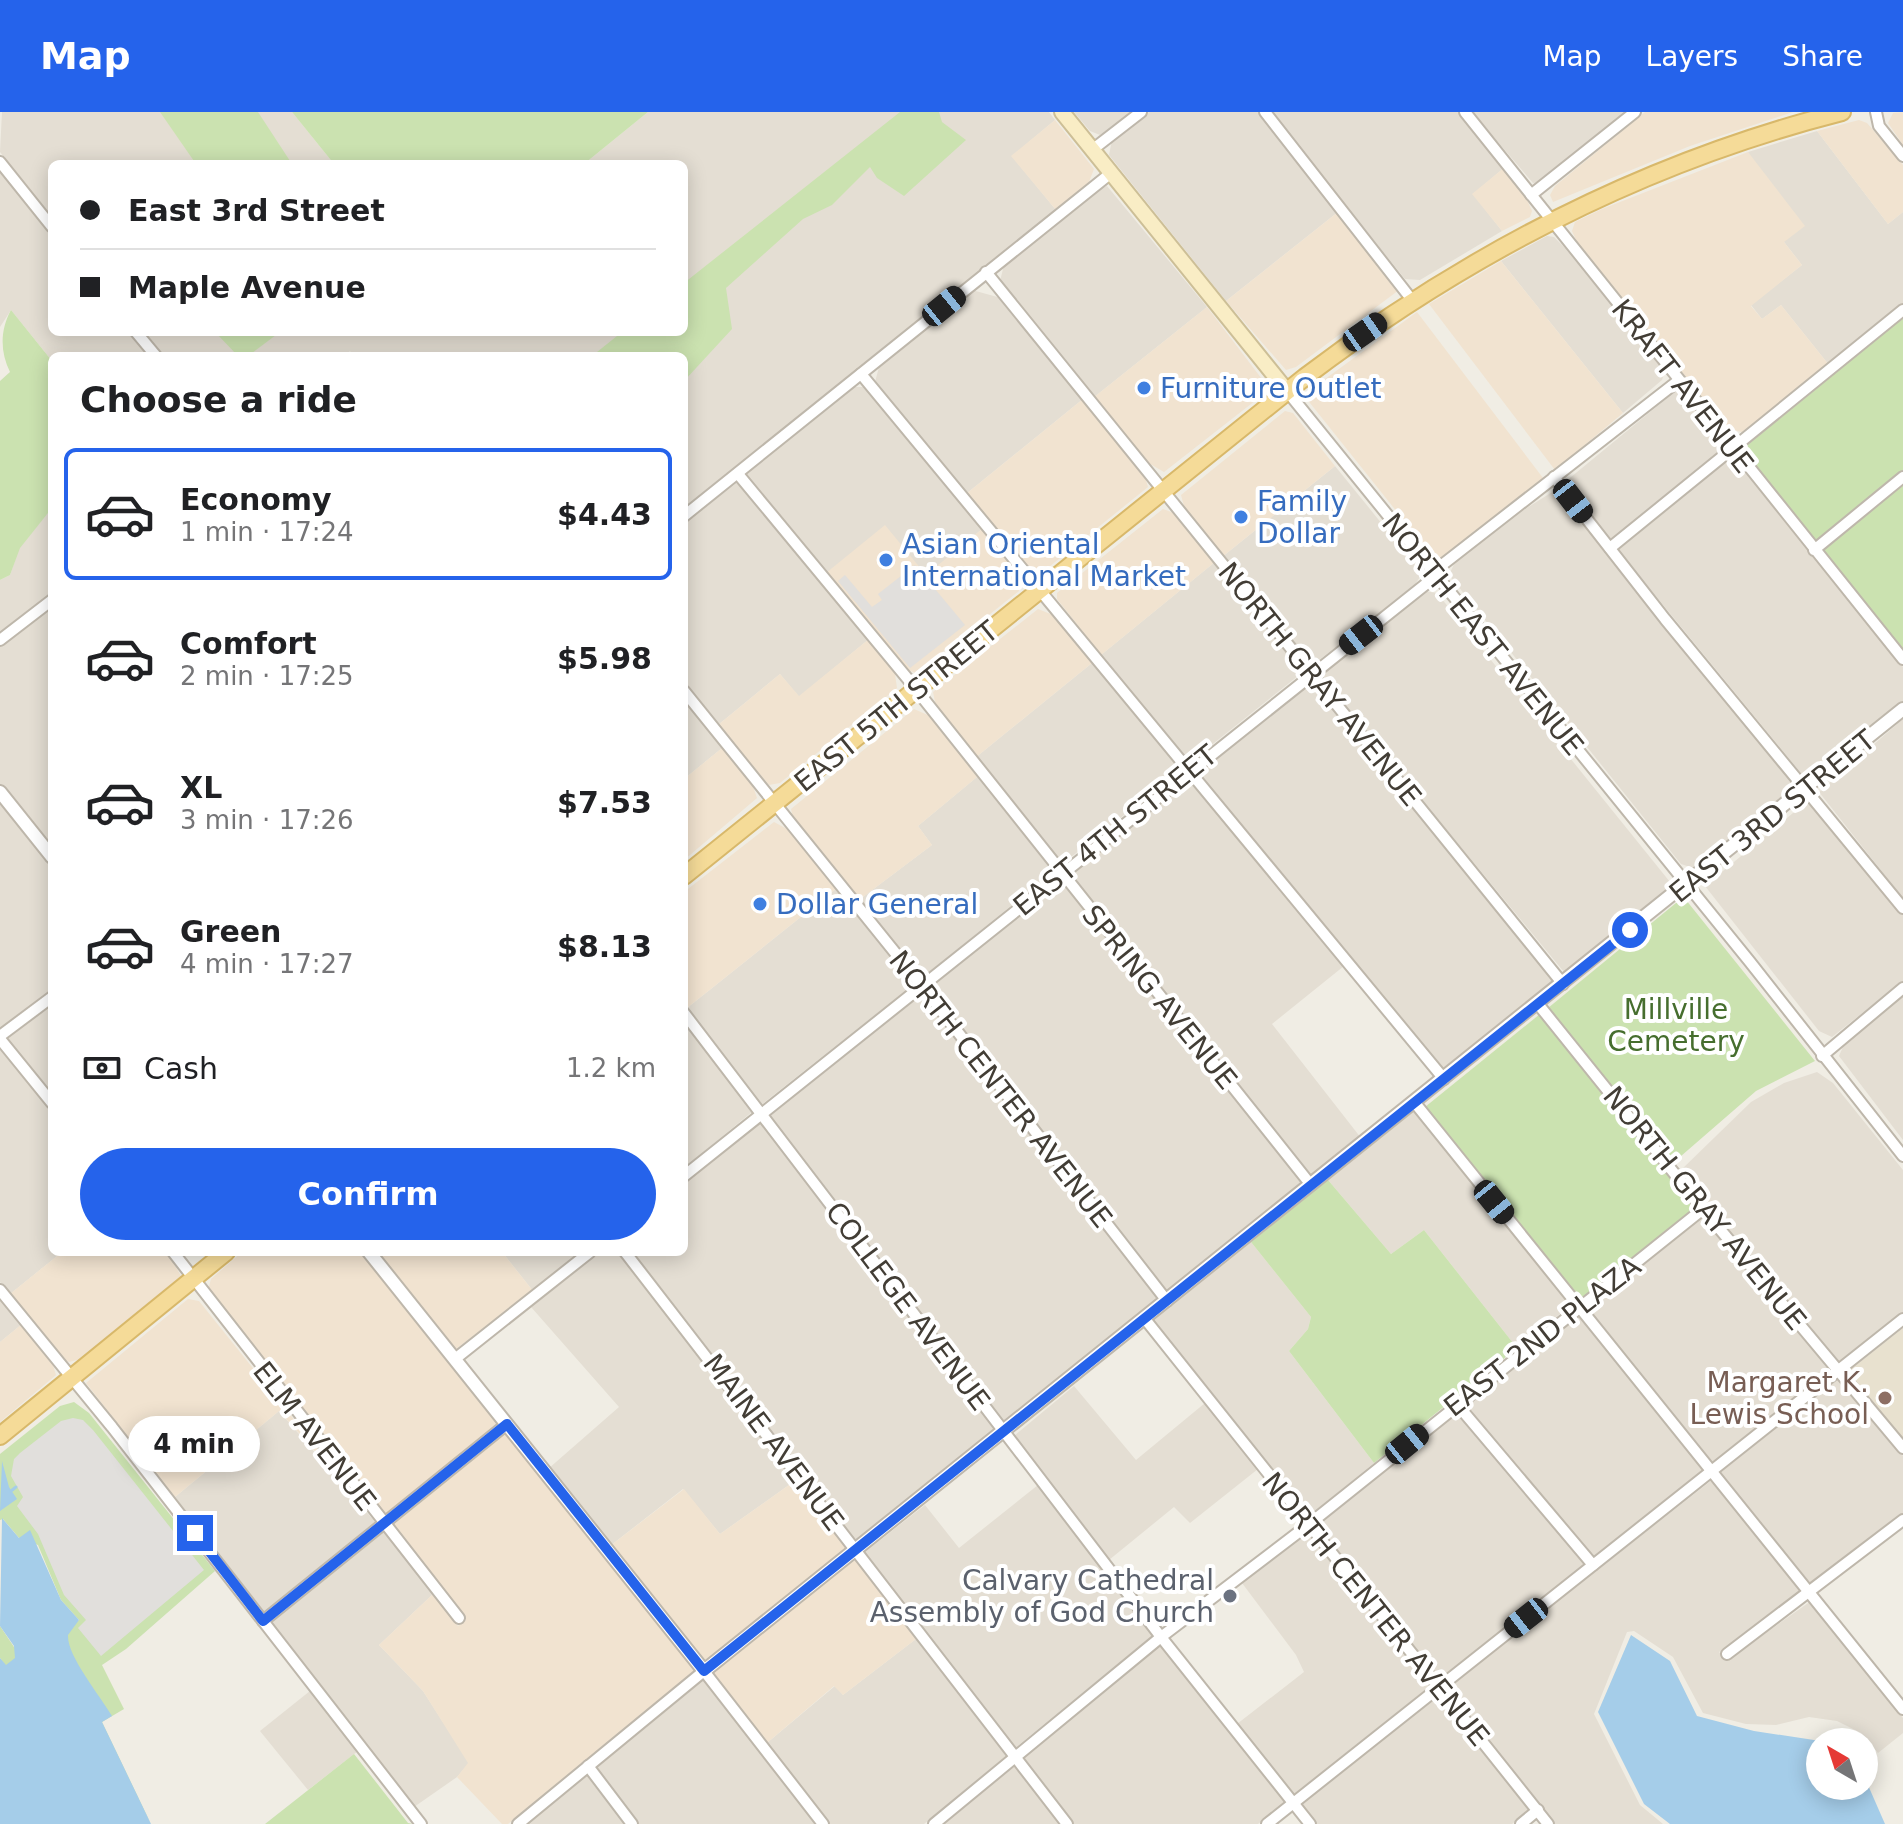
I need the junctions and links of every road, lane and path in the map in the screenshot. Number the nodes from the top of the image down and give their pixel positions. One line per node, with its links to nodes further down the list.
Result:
1 (1062, 112): 8 (main road, NORTH EAST AVENUE)
2 (1141, 112): 8 (street)
3 (1265, 112): 16 (street)
4 (1465, 112): 12 (street, KRAFT AVENUE)
5 (1635, 112): 12 (street)
6 (1842, 112): 13 (main road, EAST 5TH STREET)
7 (1876, 112): 9 (street)
8 (1092, 150): 11 (main road, NORTH EAST AVENUE)
9 (1903, 156)
10 (0, 162): 14 (street)
11 (1111, 173): 15 (street); 22 (main road, NORTH EAST AVENUE)
12 (1531, 195): 13 (street, KRAFT AVENUE)
13 (1551, 220): 16 (main road, EAST 5TH STREET); 21 (street, KRAFT AVENUE)
14 (48, 222)
15 (986, 272): 20 (street); 27 (street, NORTH GRAY AVENUE)
16 (1412, 300): 22 (main road, EAST 5TH STREET)
17 (1903, 310): 23 (street)
18 (139, 336): 19 (street)
19 (153, 352)
20 (861, 374): 24 (street); 32 (street)
21 (1678, 381): 23 (street, KRAFT AVENUE); 25 (street, EAST 4TH STREET)
22 (1287, 391): 27 (main road, EAST 5TH STREET); 31 (street, NORTH EAST AVENUE)
23 (1732, 449): 29 (street); 30 (street, KRAFT AVENUE)
24 (738, 474): 28 (street); 37 (street, SPRING AVENUE)
25 (1554, 477): 29 (street); 31 (street, EAST 4TH STREET)
26 (1903, 477): 30 (street)
27 (1163, 491): 32 (main road, EAST 5TH STREET); 36 (street, NORTH GRAY AVENUE)
28 (688, 513)
29 (1610, 548): 41 (street)
30 (1814, 550): 35 (street, KRAFT AVENUE)
31 (1435, 574): 36 (street, EAST 4TH STREET); 47 (street, NORTH EAST AVENUE)
32 (1040, 590): 37 (main road, EAST 5TH STREET); 40 (street)
33 (48, 603): 34 (street)
34 (0, 640)
35 (1903, 659)
36 (1311, 674): 40 (street, EAST 4TH STREET); 49 (street, NORTH GRAY AVENUE)
37 (916, 690): 43 (main road, EAST 5TH STREET); 46 (street, SPRING AVENUE)
38 (688, 696): 43 (street, NORTH CENTER AVENUE)
39 (1903, 709): 41 (street, EAST 3RD STREET)
40 (1189, 771): 46 (street, EAST 4TH STREET); 57 (street)
41 (1805, 789): 47 (street, EAST 3RD STREET); 48 (street)
42 (0, 792): 44 (street)
43 (774, 804): 45 (main road, EAST 5TH STREET); 50 (street, NORTH CENTER AVENUE)
44 (48, 852)
45 (688, 873)
46 (1060, 873): 50 (street, EAST 4TH STREET); 63 (street, SPRING AVENUE)
47 (1687, 885): 49 (street, EAST 3RD STREET); 56 (street, NORTH EAST AVENUE)
48 (1903, 908)
49 (1563, 984): 53 (street, EAST 3RD STREET)
50 (922, 986): 60 (street, EAST 4TH STREET); 72 (street, NORTH CENTER AVENUE)
51 (1903, 988): 56 (street)
52 (48, 1000): 55 (street)
53 (1538, 1004): 57 (street, EAST 3RD STREET); 64 (street, NORTH GRAY AVENUE)
54 (688, 1018): 60 (street, COLLEGE AVENUE)
55 (0, 1037): 58 (street)
56 (1822, 1056): 61 (street, NORTH EAST AVENUE)
57 (1444, 1079): 59 (street, EAST 3RD STREET)
58 (48, 1098)
59 (1415, 1103): 63 (street, EAST 3RD STREET); 73 (street)
60 (761, 1113): 62 (street, EAST 4TH STREET); 81 (street, COLLEGE AVENUE)
61 (1903, 1156)
62 (688, 1173)
63 (1311, 1185): 72 (street, EAST 3RD STREET)
64 (1703, 1209): 73 (street, EAST 2ND PLAZA); 77 (street, NORTH GRAY AVENUE)
65 (176, 1256): 70 (street, ELM AVENUE)
66 (221, 1256): 70 (main road)
67 (372, 1256): 76 (street)
68 (585, 1256): 76 (street)
69 (628, 1256): 88 (street, MAINE AVENUE)
70 (193, 1280): 78 (main road); 86 (street, ELM AVENUE)
71 (0, 1290): 78 (street)
72 (1167, 1301): 74 (street, EAST 3RD STREET)
73 (1579, 1306): 79 (street, EAST 2ND PLAZA); 84 (street)
74 (1145, 1319): 81 (street, EAST 3RD STREET); 87 (street, NORTH CENTER AVENUE)
75 (1903, 1319): 77 (street)
76 (455, 1359): 80 (street)
77 (1839, 1370): 83 (street, NORTH GRAY AVENUE); 84 (street)
78 (72, 1378): 82 (main road); 92 (street)
79 (1456, 1403): 87 (street, EAST 2ND PLAZA); 89 (street)
80 (507, 1424): 86 (street); 95 (street)
81 (1004, 1431): 88 (street, EAST 3RD STREET); 93 (street, COLLEGE AVENUE)
82 (0, 1436)
83 (1903, 1448)
84 (1712, 1472): 89 (street); 90 (street)
85 (1903, 1520): 90 (street)
86 (384, 1524): 91 (street, ELM AVENUE); 92 (street)
87 (1308, 1525): 93 (street, EAST 2ND PLAZA); 96 (street, NORTH CENTER AVENUE)
88 (856, 1549): 95 (street, EAST 3RD STREET); 98 (street, MAINE AVENUE)
89 (1593, 1565): 96 (street)
90 (1811, 1593): 94 (street); 97 (street)
91 (459, 1618)
92 (263, 1621): 102 (street)
93 (1161, 1637): 98 (street, EAST 2ND PLAZA); 100 (street, COLLEGE AVENUE)
94 (1727, 1654)
95 (704, 1671): 99 (street, EAST 3RD STREET); 105 (street)
96 (1437, 1688): 100 (street); 101 (street, NORTH CENTER AVENUE)
97 (1903, 1709)
98 (1014, 1757): 106 (street, EAST 2ND PLAZA); 107 (street, MAINE AVENUE)
99 (588, 1766): 103 (street, EAST 3RD STREET); 104 (street)
100 (1293, 1803): 108 (street); 109 (street, COLLEGE AVENUE)
101 (1538, 1810): 110 (street); 111 (street, NORTH CENTER AVENUE)
102 (421, 1824)
103 (518, 1824)
104 (632, 1824)
105 (823, 1824)
106 (934, 1824)
107 (1067, 1824)
108 (1267, 1824)
109 (1310, 1824)
110 (1521, 1824)
111 (1548, 1824)

